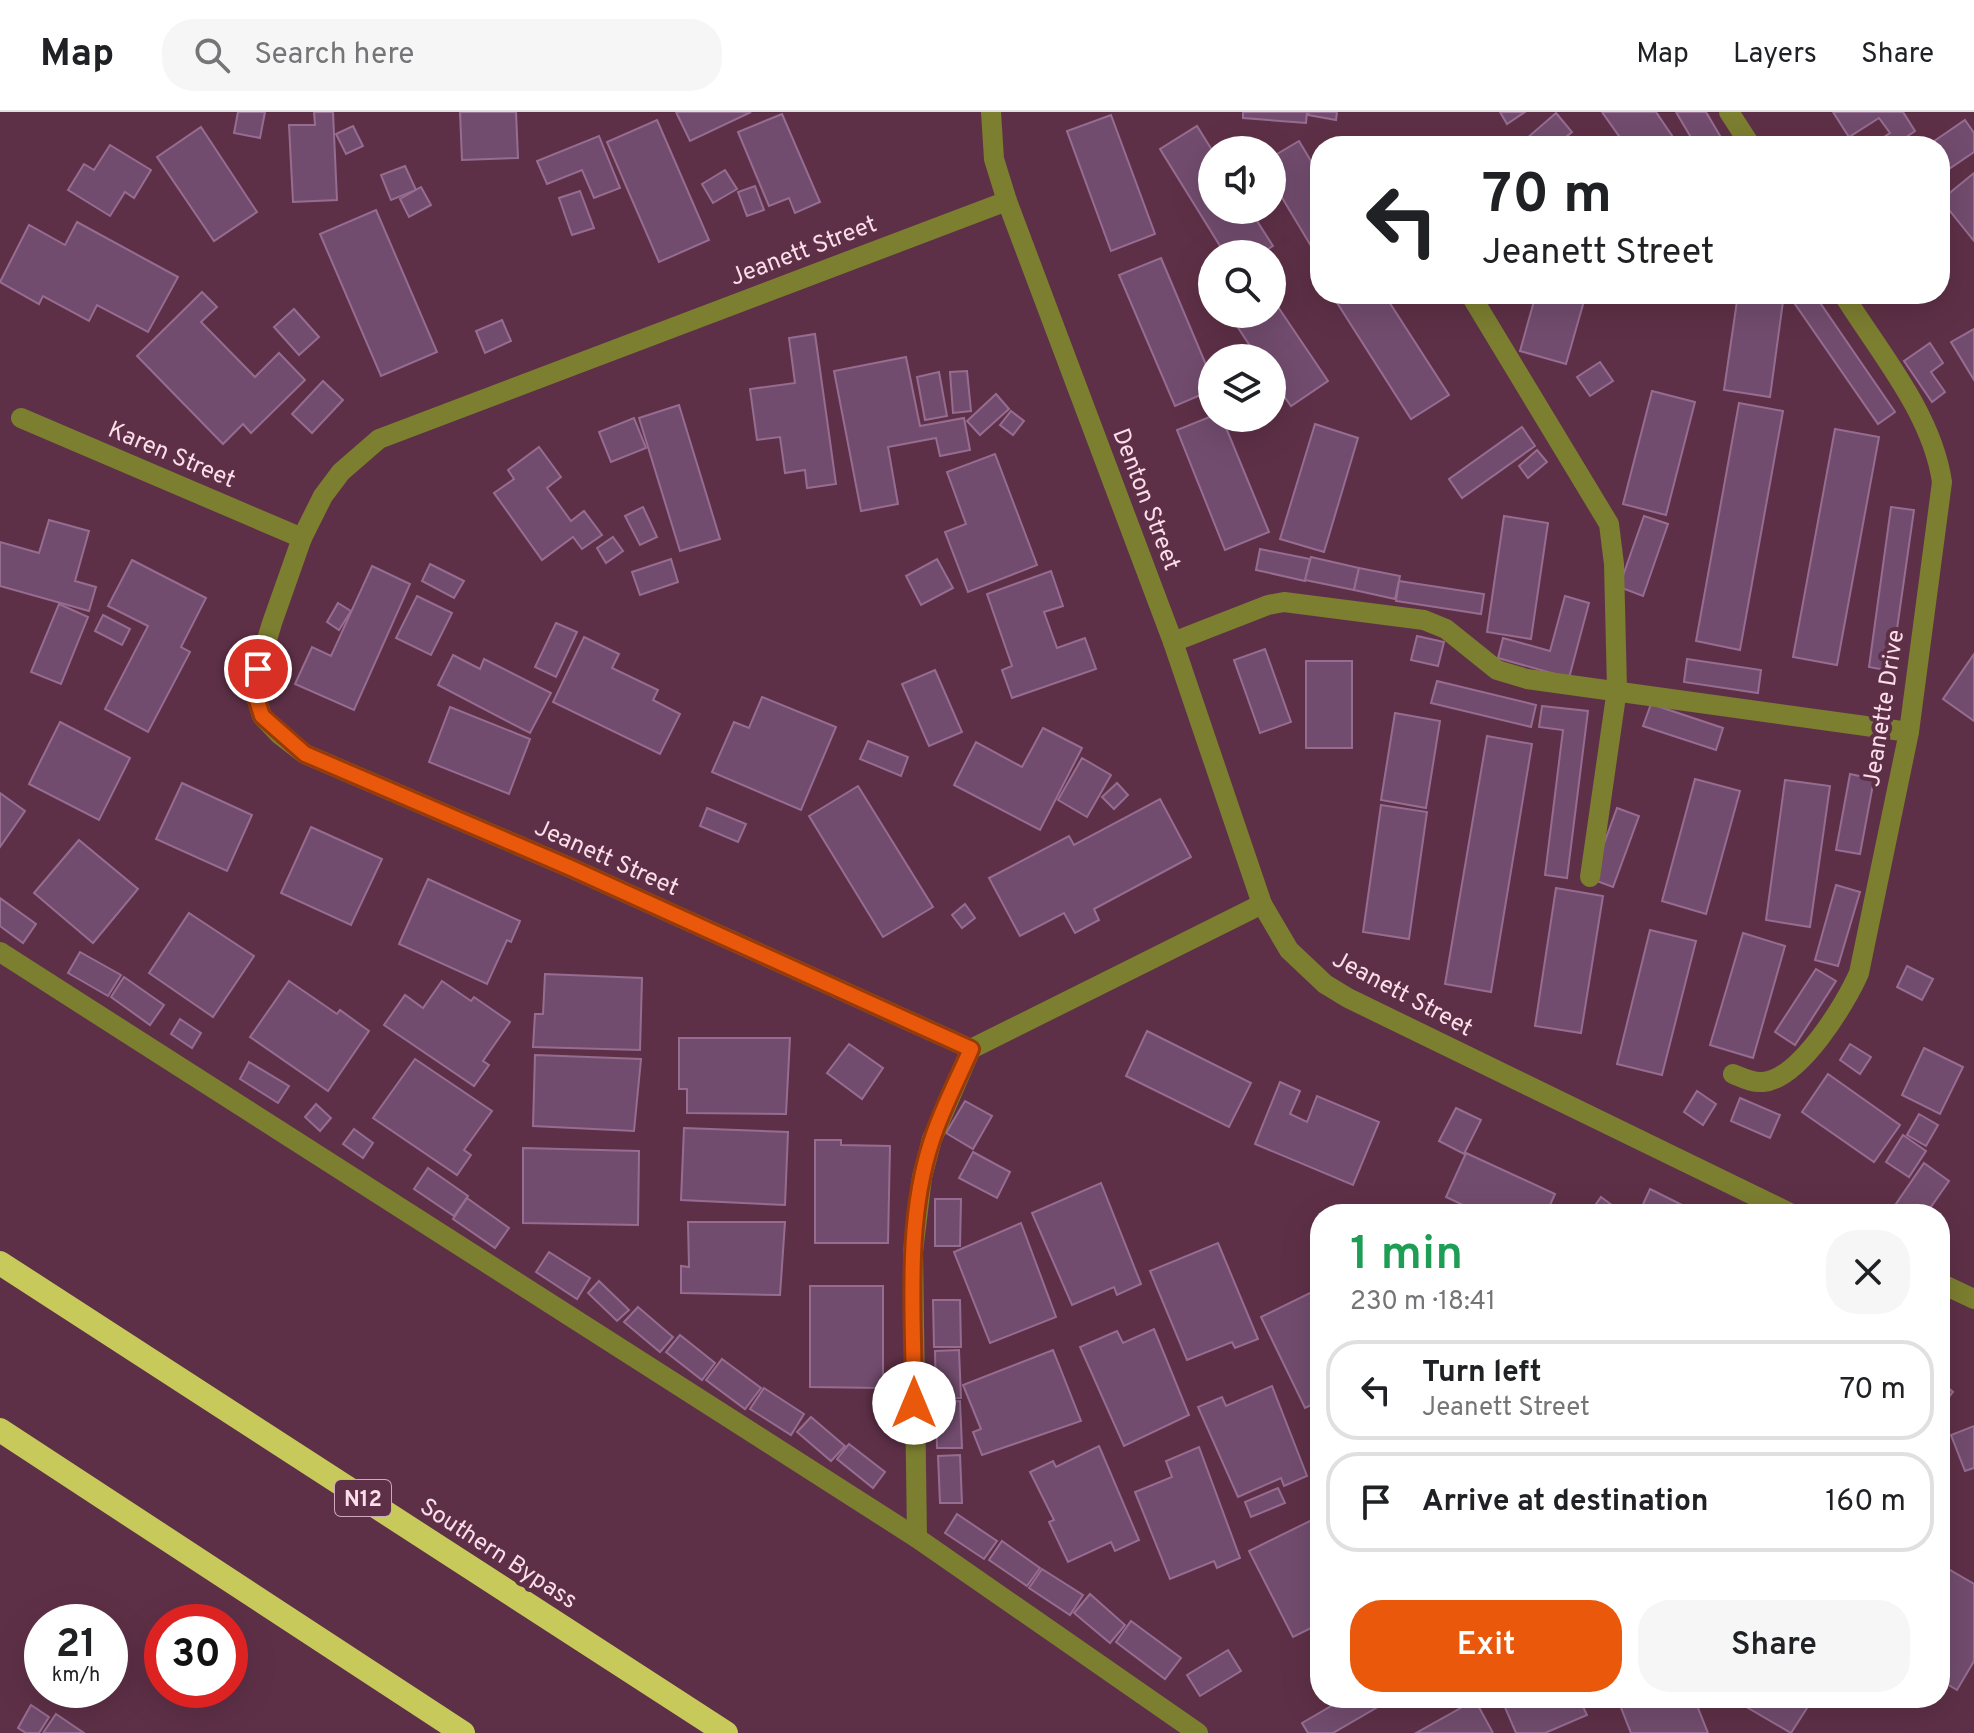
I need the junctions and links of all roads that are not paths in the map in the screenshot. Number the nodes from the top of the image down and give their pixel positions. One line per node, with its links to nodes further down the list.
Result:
1 (991, 112): 4 (street, Denton Street)
2 (1729, 112): 3 (street)
3 (1745, 136)
4 (1007, 201): 8 (street, Jeanett Street); 9 (street, Denton Street)
5 (1476, 304): 10 (street)
6 (1849, 304): 11 (street, Jeanette Drive)
7 (21, 418): 8 (street, Karen Street)
8 (302, 538): 15 (street, Jeanett Street)
9 (1173, 642): 10 (street); 13 (street, Denton Street)
10 (1617, 689): 11 (street); 12 (street)
11 (1909, 732): 16 (street, Jeanette Drive)
12 (1590, 877)
13 (1262, 904): 15 (street); 17 (street, Jeanett Street)
14 (0, 952): 22 (street)
15 (971, 1049): 22 (street)
16 (1733, 1074)
17 (1771, 1204)
18 (0, 1263): 24 (highway, Southern Bypass / N12)
19 (1950, 1288): 20 (street)
20 (1974, 1299)
21 (0, 1430): 23 (highway)
22 (917, 1538): 25 (street)
23 (463, 1733)
24 (726, 1733)
25 (1198, 1733)

